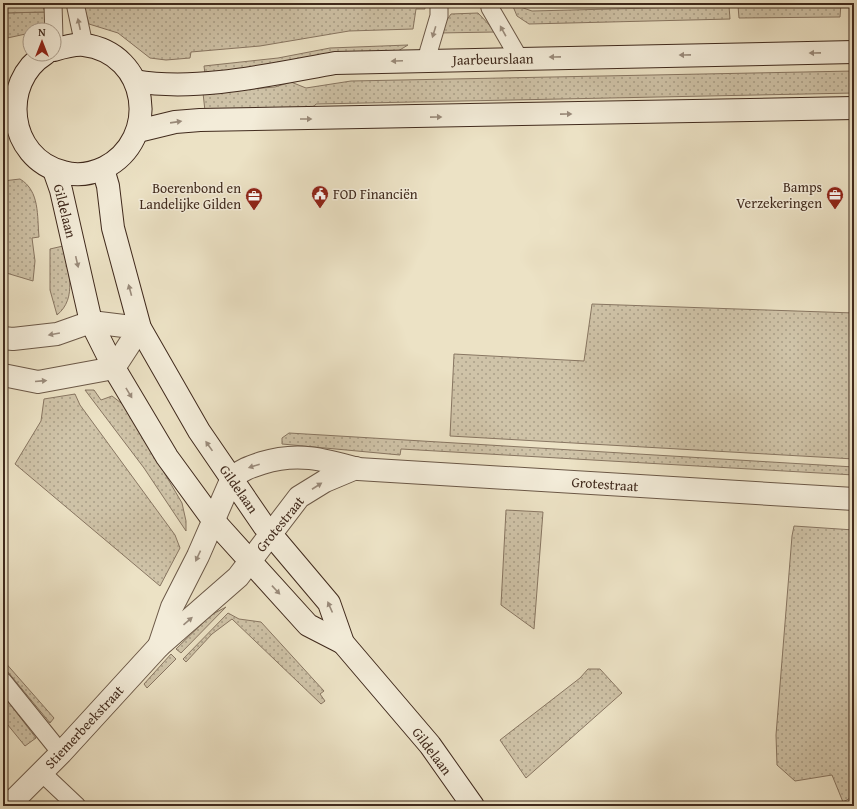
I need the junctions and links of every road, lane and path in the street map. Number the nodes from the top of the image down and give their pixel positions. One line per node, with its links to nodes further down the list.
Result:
1 (53, 3): 5 (lane)
2 (75, 3): 6 (lane, one-way to 2)
3 (439, 3): 10 (lane, one-way to 10)
4 (489, 3): 9 (lane, one-way to 4)
5 (54, 22)
6 (84, 45): 7 (street); 12 (street)
7 (62, 48)
8 (854, 52): 9 (street, Jaarbeurslaan, one-way to 9)
9 (519, 58): 10 (street, Jaarbeurslaan)
10 (426, 60): 12 (street, Jaarbeurslaan, one-way to 12)
11 (35, 62): 13 (street)
12 (135, 80): 15 (street)
13 (11, 82): 16 (street)
14 (854, 108): 15 (street, one-way to 14)
15 (138, 131): 17 (street)
16 (10, 132): 18 (street)
17 (103, 169): 18 (street); 20 (street, Gildelaan, one-way to 17)
18 (54, 170): 19 (street, Gildelaan, one-way to 19)
19 (91, 322): 20 (street); 21 (street, one-way to 21); 22 (street, Gildelaan)
20 (140, 328): 22 (street); 25 (street, Gildelaan, one-way to 20)
21 (3, 338)
22 (114, 368): 23 (street, one-way to 22); 27 (street, Gildelaan, one-way to 27)
23 (3, 375)
24 (356, 468): 25 (street, Grotestraat, one-way to 25); 26 (street, Grotestraat); 28 (street, Grotestraat, one-way to 24)
25 (232, 478): 27 (street); 28 (street, Gildelaan)
26 (854, 499)
27 (214, 520): 29 (street, Gildelaan); 31 (street, Stiemerbeekstraat, one-way to 31)
28 (271, 534): 29 (street, Grotestraat); 30 (street, Gildelaan, one-way to 28)
29 (250, 562): 30 (street, Gildelaan, one-way to 30); 31 (street, Stiemerbeekstraat, one-way to 29)
30 (343, 644): 37 (street, Gildelaan)
31 (159, 646): 33 (street, Stiemerbeekstraat)
32 (3, 681): 33 (lane)
33 (61, 753): 34 (street, Stiemerbeekstraat)
34 (41, 772): 35 (street, Stiemerbeekstraat); 36 (lane)
35 (8, 806)
36 (77, 806)
37 (473, 806)

